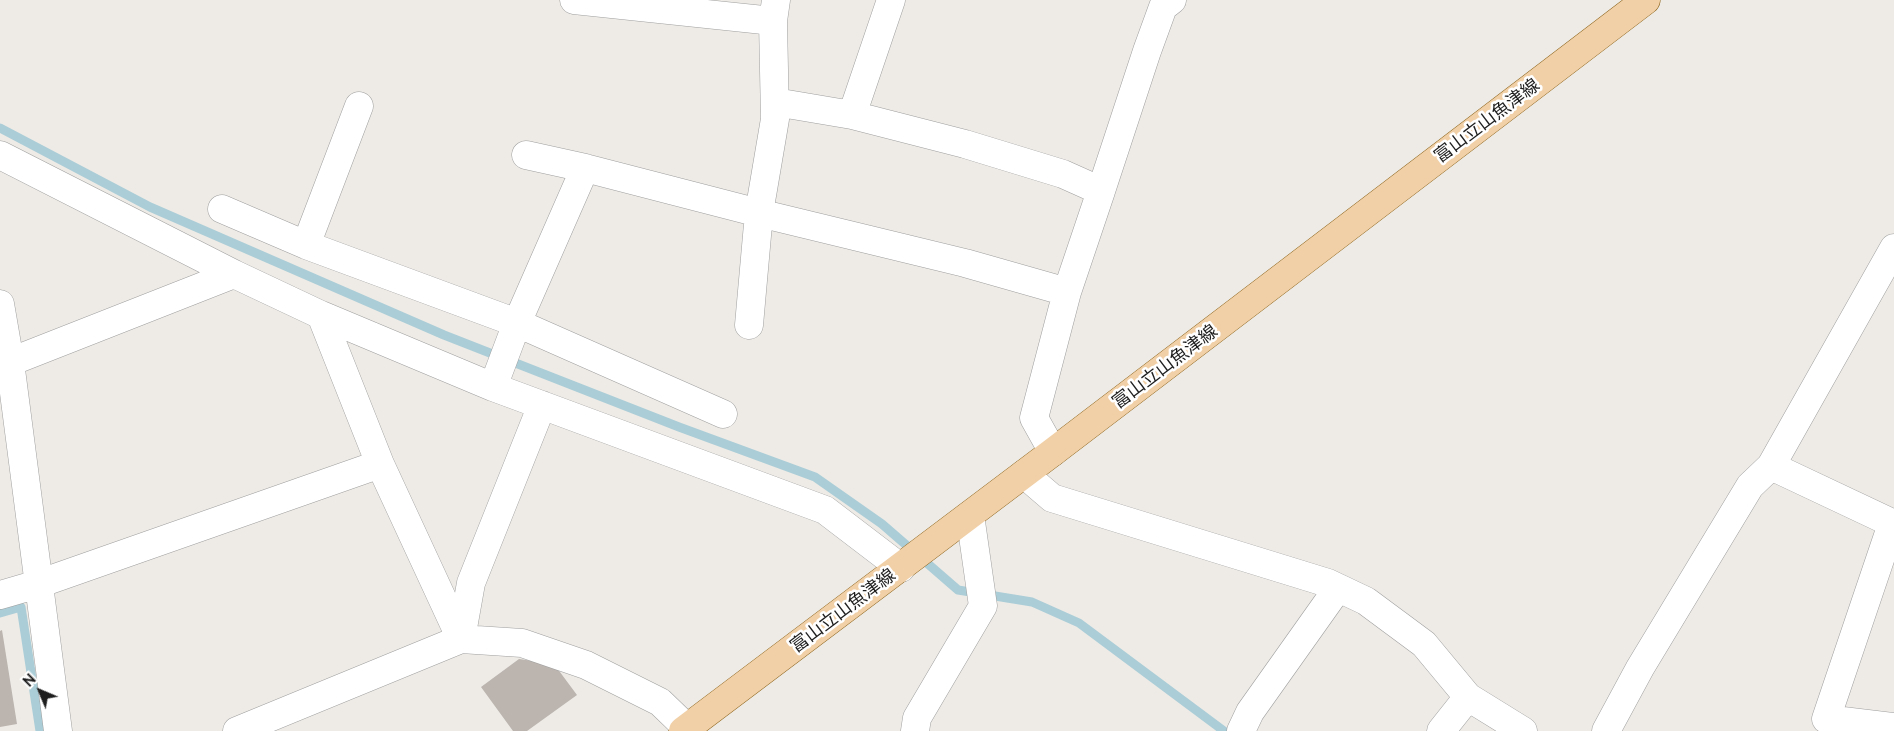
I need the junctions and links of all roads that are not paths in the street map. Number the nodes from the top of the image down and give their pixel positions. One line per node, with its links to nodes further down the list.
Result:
1 (574, 0): 5 (street)
2 (891, 0): 8 (street)
3 (1172, 0): 12 (street)
4 (1646, 0): 27 (main road, 富山立山魚津線)
5 (775, 10): 6 (street)
6 (775, 102): 8 (street); 14 (street)
7 (359, 106): 15 (street)
8 (852, 115): 12 (street)
9 (0, 156): 17 (street)
10 (526, 156): 11 (street)
11 (585, 168): 14 (street); 22 (street)
12 (1101, 192): 18 (street)
13 (222, 209): 15 (street)
14 (759, 213): 18 (street); 21 (street)
15 (306, 245): 22 (street)
16 (1894, 248): 29 (street)
17 (234, 274): 20 (street); 23 (street)
18 (1067, 292): 27 (street)
19 (0, 304): 23 (street)
20 (321, 315): 24 (street); 28 (street)
21 (749, 325)
22 (514, 331): 24 (street); 26 (street)
23 (10, 362): 34 (street)
24 (495, 382): 25 (street)
25 (542, 406): 33 (street); 37 (street)
26 (723, 414)
27 (1053, 452): 30 (main road, 富山立山魚津線)
28 (380, 464): 34 (street); 37 (street)
29 (1771, 466): 32 (street); 47 (street)
30 (1024, 474): 31 (main road, 富山立山魚津線); 35 (street)
31 (970, 515): 33 (main road, 富山立山魚津線); 44 (street)
32 (1893, 524): 40 (street)
33 (903, 566): 41 (main road, 富山立山魚津線)
34 (38, 584): 36 (street); 42 (street)
35 (1338, 588): 38 (street); 39 (street)
36 (0, 595)
37 (461, 638): 41 (street); 43 (street)
38 (1468, 697): 45 (street); 46 (street)
39 (1243, 726)
40 (1894, 727)
41 (685, 729)
42 (58, 731)
43 (237, 731)
44 (915, 731)
45 (1441, 731)
46 (1523, 731)
47 (1606, 731)

